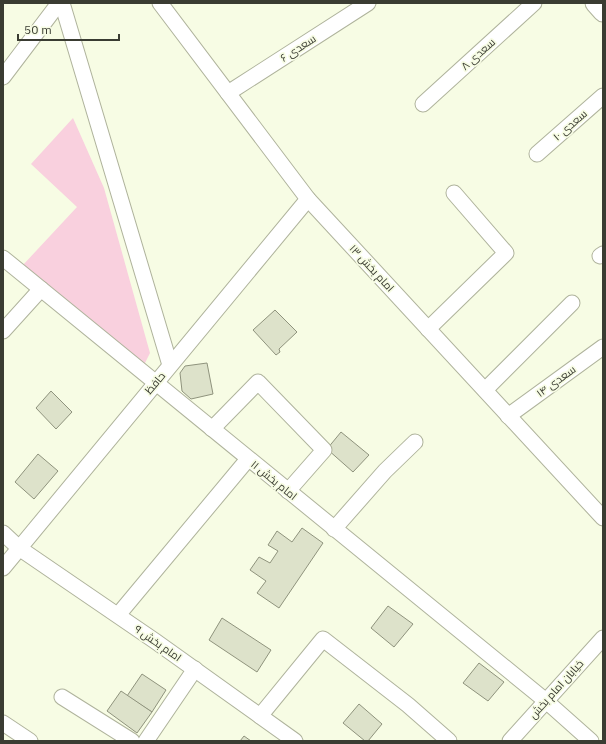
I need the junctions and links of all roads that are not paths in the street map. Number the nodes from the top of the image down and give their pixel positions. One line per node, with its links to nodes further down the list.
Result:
1 (61, 3): 7 (street); 20 (street)
2 (160, 3): 8 (street, امام بخش ۱۳)
3 (368, 3): 8 (street, سعدی ۶)
4 (534, 3): 10 (street, سعدی ۸)
5 (595, 3): 6 (main road)
6 (603, 12)
7 (3, 76)
8 (228, 93): 13 (street, امام بخش ۱۳)
9 (603, 96): 11 (street, سعدی ۱۰)
10 (423, 104)
11 (537, 154)
12 (454, 193): 17 (street)
13 (308, 199): 17 (street, امام بخش ۱۳); 20 (street, حافظ)
14 (3, 258): 15 (street, امام بخش ۱۱)
15 (41, 289): 18 (street); 21 (street, امام بخش ۱۱)
16 (572, 303): 22 (street)
17 (428, 329): 22 (street, امام بخش ۱۳)
18 (3, 331)
19 (603, 347): 23 (street, سعدی ۱۴)
20 (170, 365): 21 (street, حافظ)
21 (155, 383): 24 (street, امام بخش ۱۱); 31 (street, حافظ)
22 (485, 390): 23 (street, امام بخش ۱۳)
23 (508, 416): 28 (street, امام بخش ۱۳)
24 (212, 429): 26 (street, امام بخش ۱۱); 27 (street)
25 (414, 442): 29 (street)
26 (248, 459): 27 (street, امام بخش ۱۱); 33 (street)
27 (288, 491): 29 (street, امام بخش ۱۱)
28 (603, 518)
29 (334, 528): 37 (street, امام بخش ۱۱)
30 (3, 533): 31 (street, امام بخش ۹)
31 (20, 548): 32 (street, حافظ); 33 (street, امام بخش ۹)
32 (3, 568)
33 (118, 615): 35 (street, امام بخش ۹)
34 (603, 638): 37 (street, خیابان امام بخش)
35 (195, 669): 38 (street, امام بخش ۹); 42 (street)
36 (62, 697): 41 (street)
37 (546, 701): 45 (street, خیابان امام بخش); 46 (street, امام بخش ۱۱)
38 (260, 716): 43 (street, امام بخش ۹); 44 (street)
39 (3, 723): 40 (street)
40 (30, 741)
41 (132, 741)
42 (146, 741)
43 (295, 741)
44 (449, 741)
45 (510, 741)
46 (591, 741)

